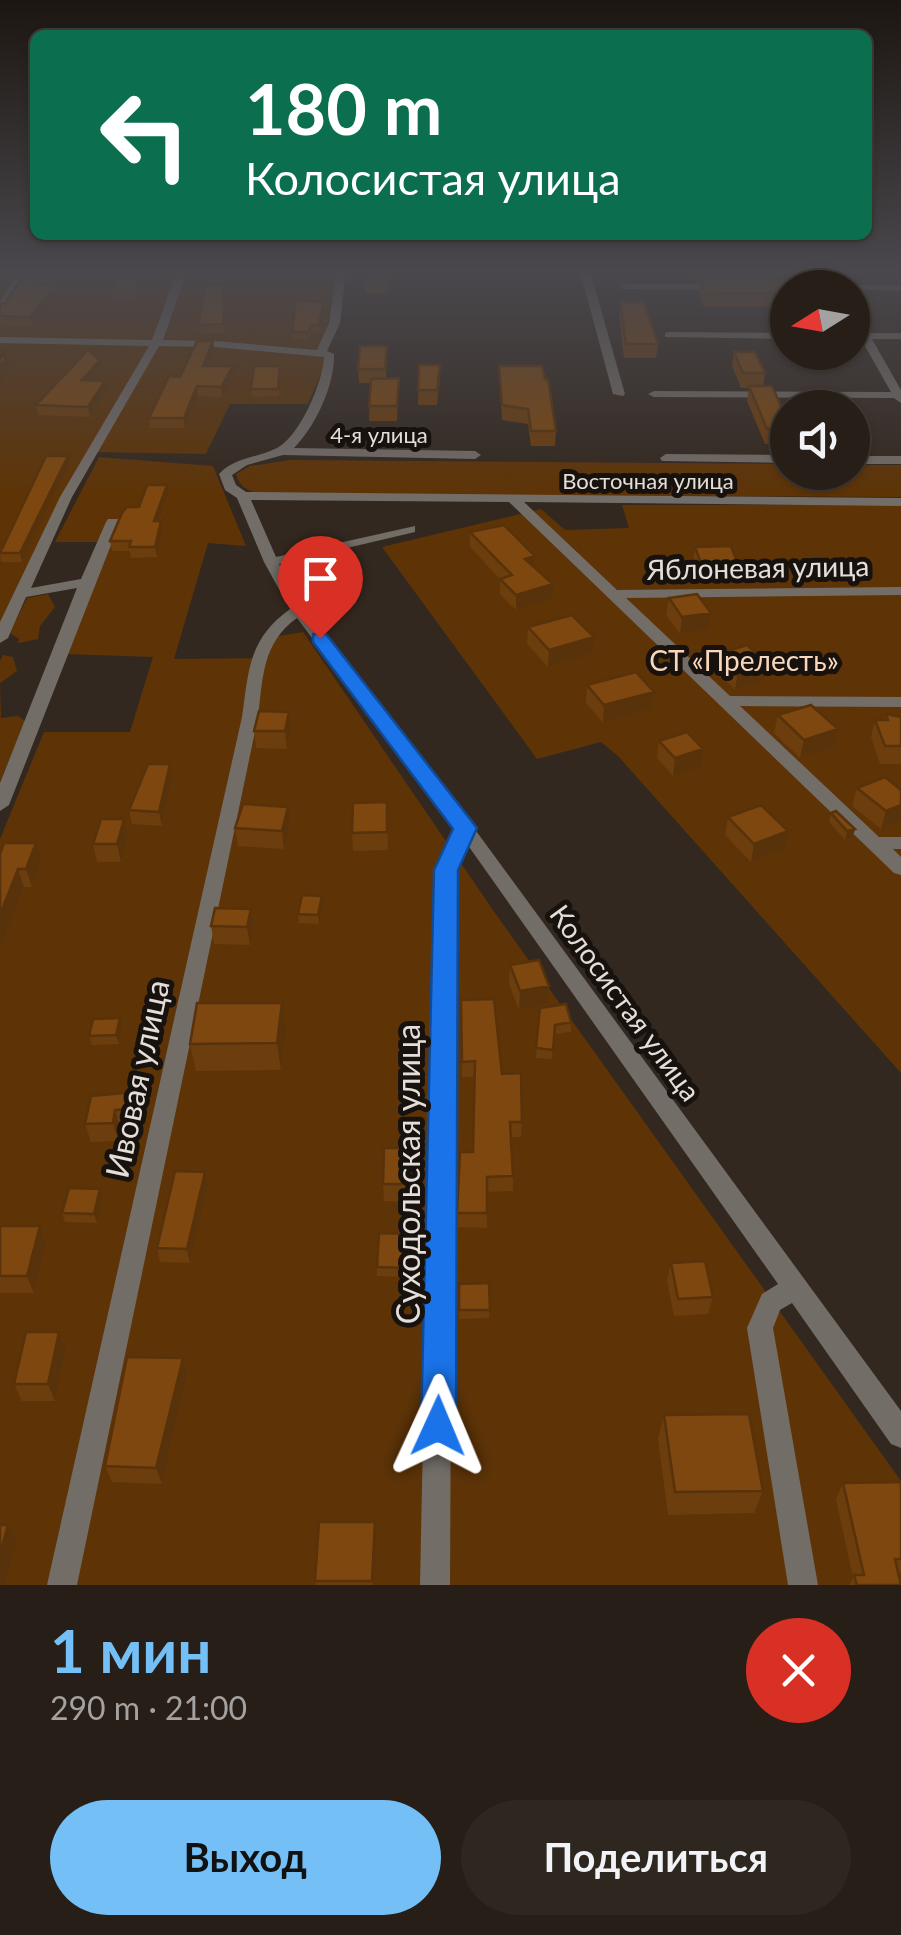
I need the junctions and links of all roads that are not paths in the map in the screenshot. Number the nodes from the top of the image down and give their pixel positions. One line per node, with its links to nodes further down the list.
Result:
1 (154, 345): 24 (street)
2 (218, 345): 5 (street)
3 (326, 345): 5 (street)
4 (606, 345): 7 (street)
5 (322, 350): 10 (street)
6 (870, 352): 9 (street)
7 (620, 394)
8 (654, 394): 9 (street)
9 (900, 397)
10 (282, 452): 11 (street, 4-я улица); 16 (street, 4-я улица)
11 (476, 455)
12 (666, 458): 13 (street)
13 (770, 459)
14 (870, 460): 15 (street)
15 (901, 460)
16 (243, 496): 17 (street, Восточная улица); 21 (street, Колосистая улица)
17 (515, 501): 18 (street, Восточная улица); 25 (street)
18 (901, 502)
19 (113, 522): 22 (street)
20 (410, 529): 21 (street)
21 (271, 562): 26 (street, Колосистая улица)
22 (87, 582): 24 (street); 30 (street)
23 (901, 591): 25 (street, Яблоневая улица)
24 (20, 594): 27 (street)
25 (615, 594): 28 (street)
26 (296, 606): 31 (street, Колосистая улица); 37 (street, Ивовая улица)
27 (0, 638)
28 (727, 702): 29 (street); 33 (street)
29 (901, 702)
30 (0, 805)
31 (466, 828): 35 (street, Колосистая улица); 38 (street, Суходольская улица)
32 (901, 843): 33 (street)
33 (874, 844): 34 (street)
34 (901, 868)
35 (796, 1287): 36 (street, Колосистая улица); 39 (street)
36 (901, 1434)
37 (62, 1585)
38 (435, 1585)
39 (803, 1585)

